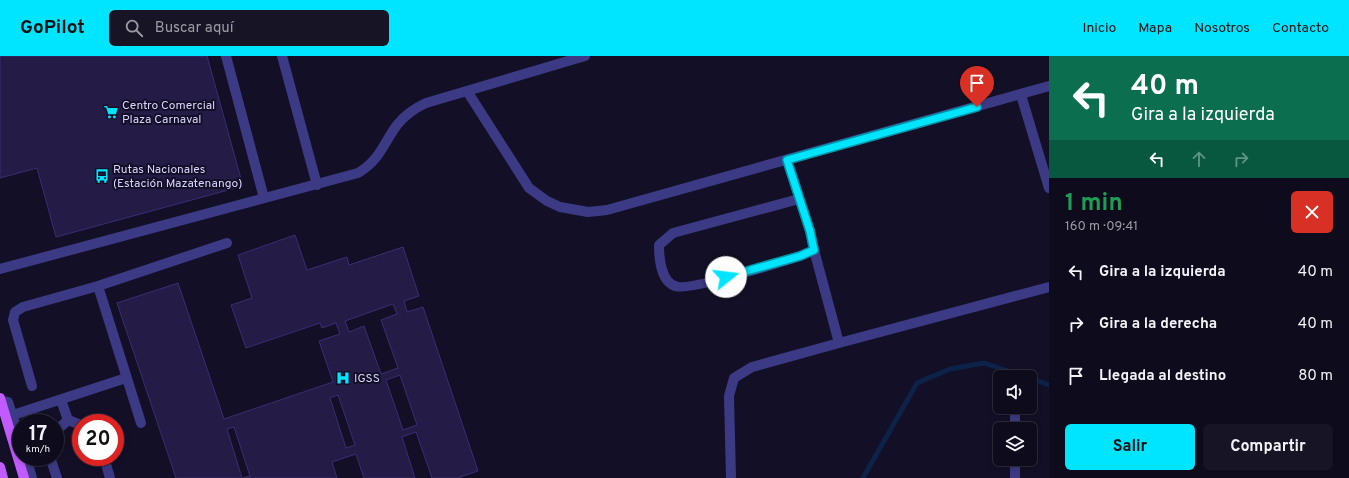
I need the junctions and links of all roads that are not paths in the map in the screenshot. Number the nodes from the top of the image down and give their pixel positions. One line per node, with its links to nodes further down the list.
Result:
1 (226, 56): 10 (street)
2 (282, 56): 8 (street)
3 (585, 56): 5 (street)
4 (1049, 86): 6 (street)
5 (467, 91): 7 (street); 8 (street)
6 (1021, 95): 7 (street); 9 (street)
7 (787, 160): 11 (street)
8 (317, 185): 10 (street)
9 (1049, 188)
10 (264, 198): 14 (street)
11 (799, 199): 13 (street); 13 (street)
12 (227, 243): 15 (street)
13 (814, 250): 17 (street)
14 (0, 269)
15 (98, 286): 18 (street); 19 (street)
16 (1049, 288): 17 (street)
17 (839, 343): 40 (street)
18 (126, 378): 21 (street); 27 (street)
19 (32, 386)
20 (1, 400): 23 (main road)
21 (61, 400): 23 (street); 24 (street)
22 (1015, 416): 26 (street)
23 (6, 417): 29 (street); 36 (main road)
24 (68, 420): 25 (street); 28 (street)
25 (72, 422)
26 (1015, 422)
27 (141, 423)
28 (64, 424)
29 (12, 427)
30 (29, 466): 37 (street)
31 (53, 466): 38 (street)
32 (107, 466): 39 (street)
33 (1015, 466): 41 (street)
34 (0, 467): 35 (main road)
35 (3, 478)
36 (24, 478)
37 (32, 478)
38 (57, 478)
39 (110, 478)
40 (731, 478)
41 (1015, 478)

